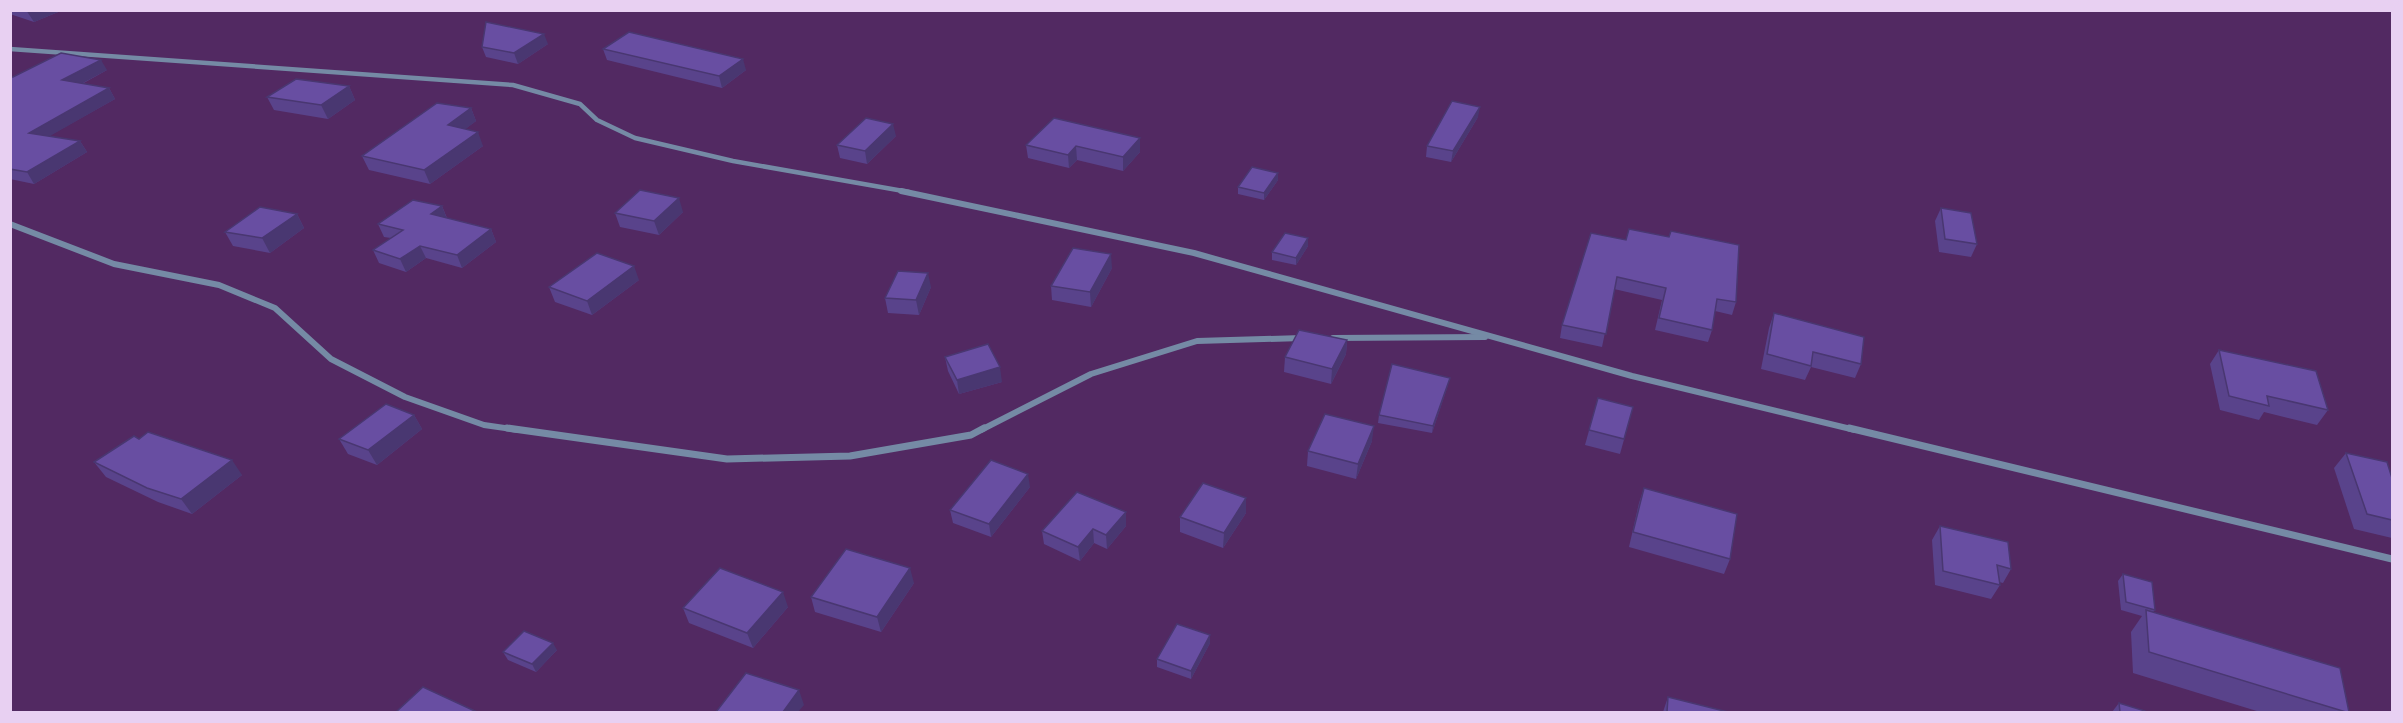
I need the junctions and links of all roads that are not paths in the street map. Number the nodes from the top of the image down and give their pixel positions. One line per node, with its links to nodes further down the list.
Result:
1 (10, 49): 2 (street)
2 (66, 53): 3 (street); 5 (street)
3 (57, 58)
4 (10, 224): 6 (street)
5 (1494, 337): 7 (street); 8 (street)
6 (1314, 338)
7 (1325, 338)
8 (2392, 559)

